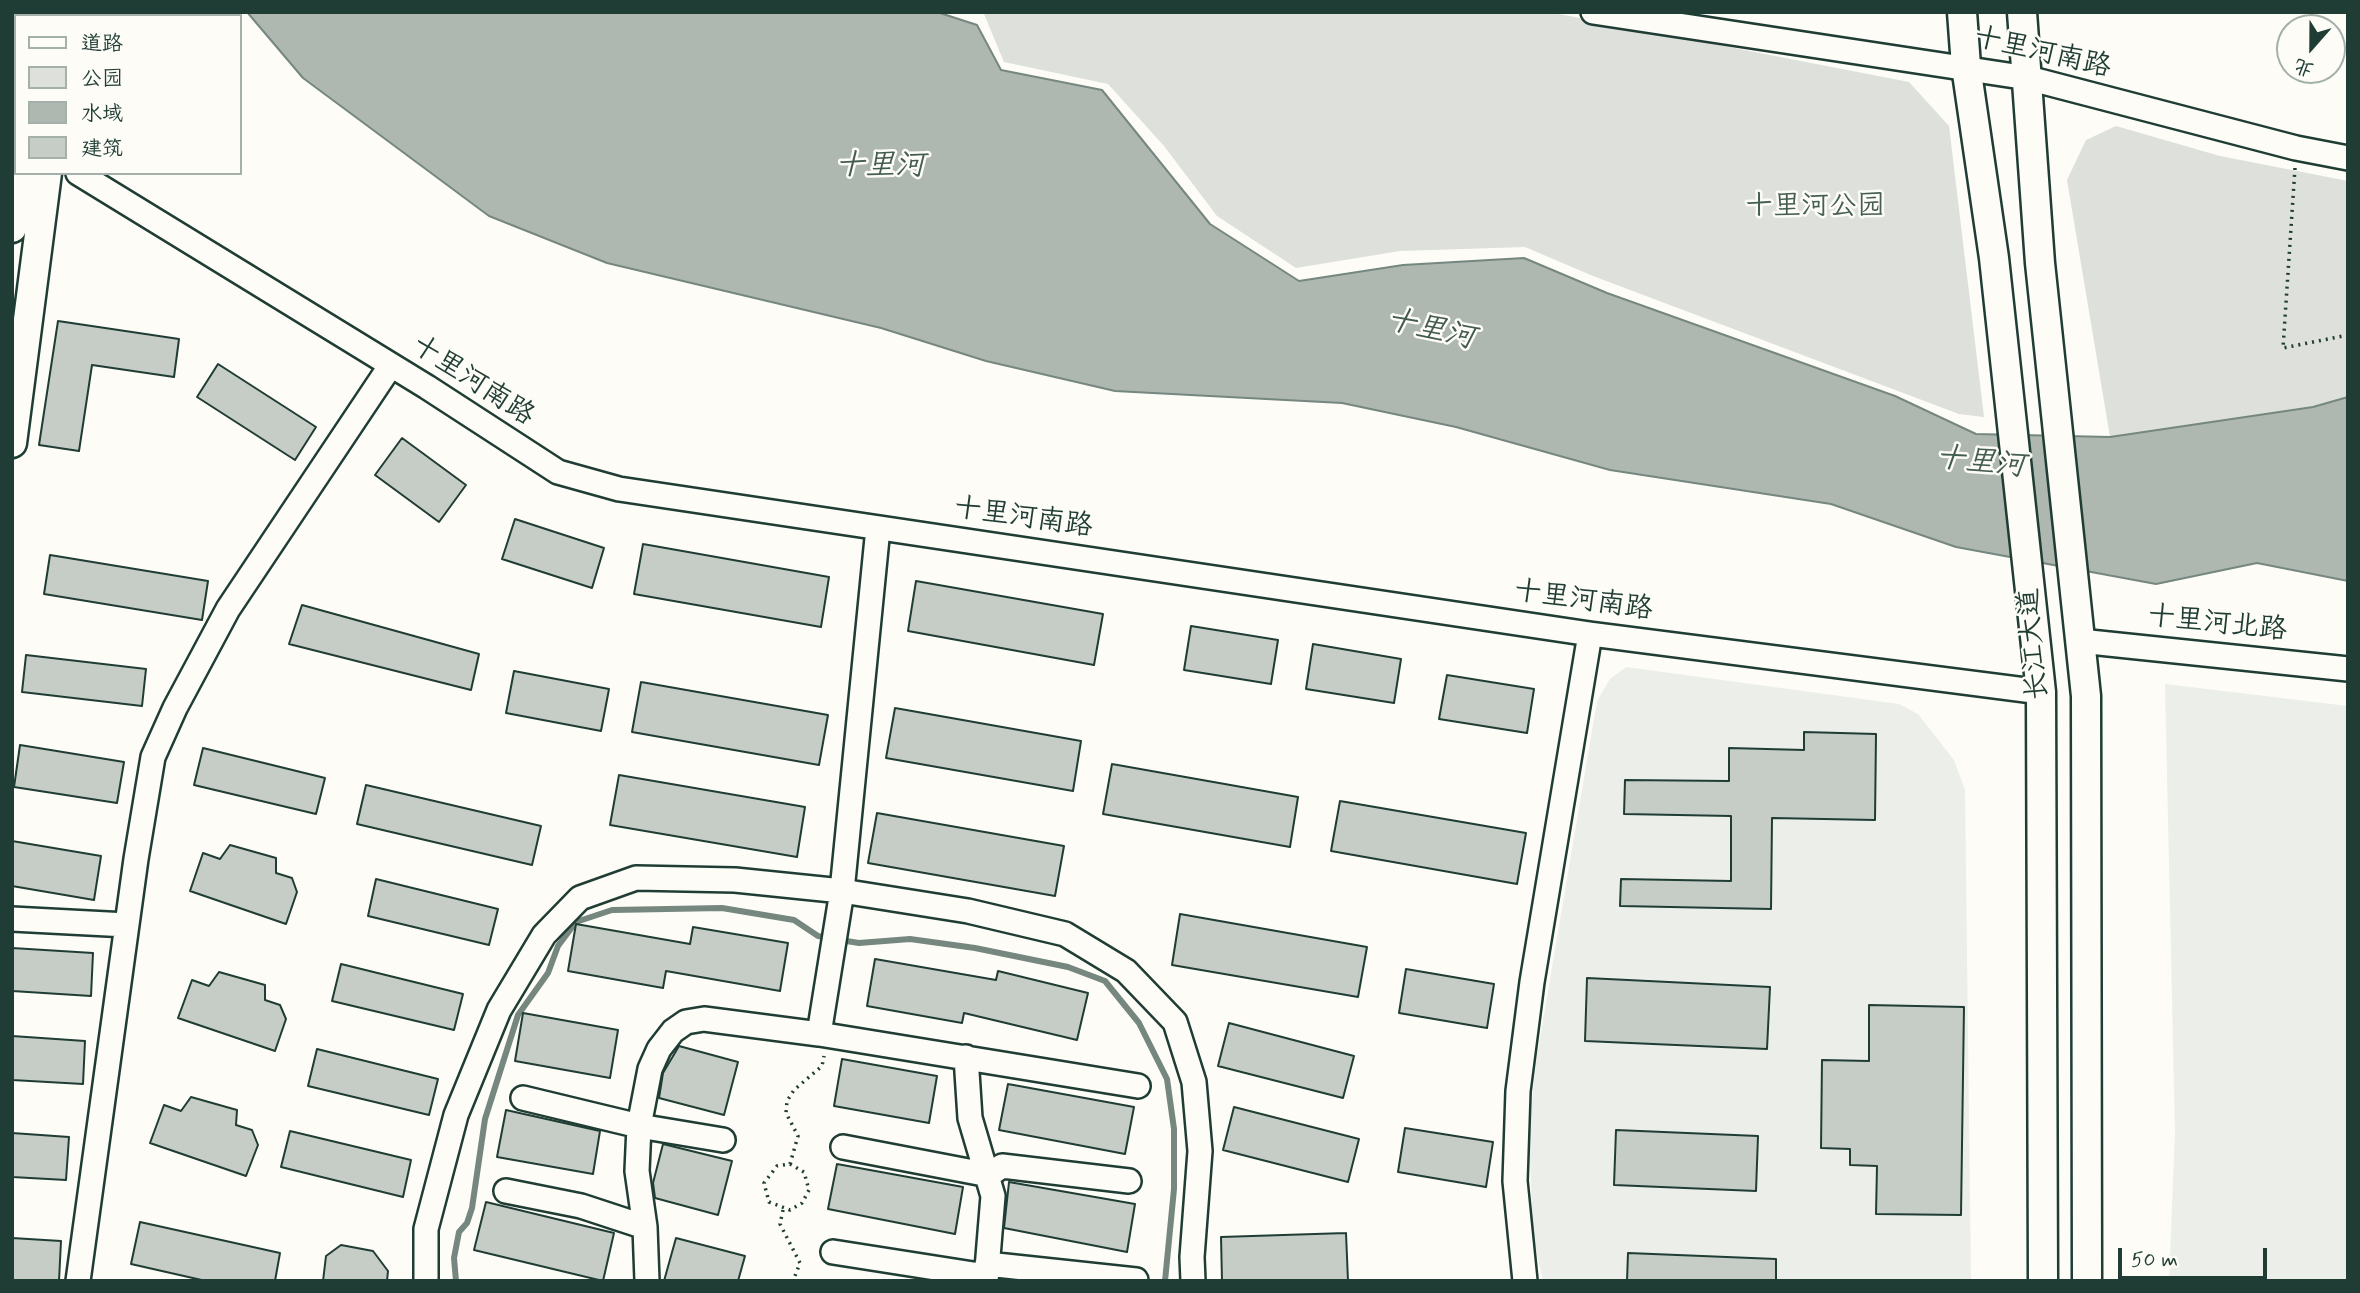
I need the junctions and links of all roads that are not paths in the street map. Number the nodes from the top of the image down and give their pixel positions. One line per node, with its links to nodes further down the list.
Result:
1 (1593, 12): 4 (street, 十里河南路)
2 (1962, 12): 4 (main road, 长江大道)
3 (2022, 12): 5 (main road, 长江大道)
4 (1966, 66): 5 (street, 十里河南路); 17 (main road, 长江大道)
5 (2028, 78): 6 (street, 十里河南路); 15 (main road, 长江大道)
6 (2348, 158)
7 (19, 175): 10 (main road)
8 (47, 175): 12 (main road)
9 (81, 175): 11 (street, 十里河南路)
10 (12, 228)
11 (391, 365): 13 (street, 十里河南路); 20 (street)
12 (12, 443)
13 (878, 528): 14 (street, 十里河南路); 18 (street)
14 (1590, 634): 17 (street, 十里河南路); 39 (street)
15 (2080, 641): 16 (street, 十里河北路); 41 (main road, 长江大道)
16 (2348, 669)
17 (2041, 692): 40 (main road, 长江大道)
18 (842, 891): 21 (street); 36 (street); 38 (street)
19 (12, 919): 20 (street)
20 (127, 925): 35 (street)
21 (820, 1034): 22 (street); 25 (street)
22 (966, 1056): 23 (street); 28 (street)
23 (1138, 1086)
24 (523, 1098): 25 (street)
25 (639, 1126): 26 (street); 31 (street)
26 (723, 1140)
27 (843, 1147): 28 (street)
28 (989, 1175): 29 (street); 33 (street)
29 (1129, 1181)
30 (506, 1191): 31 (street)
31 (646, 1227): 37 (street)
32 (834, 1252): 33 (street)
33 (986, 1274): 34 (street)
34 (1136, 1280)
35 (78, 1281)
36 (426, 1281)
37 (647, 1281)
38 (1193, 1281)
39 (1525, 1281)
40 (2043, 1281)
41 (2087, 1281)

